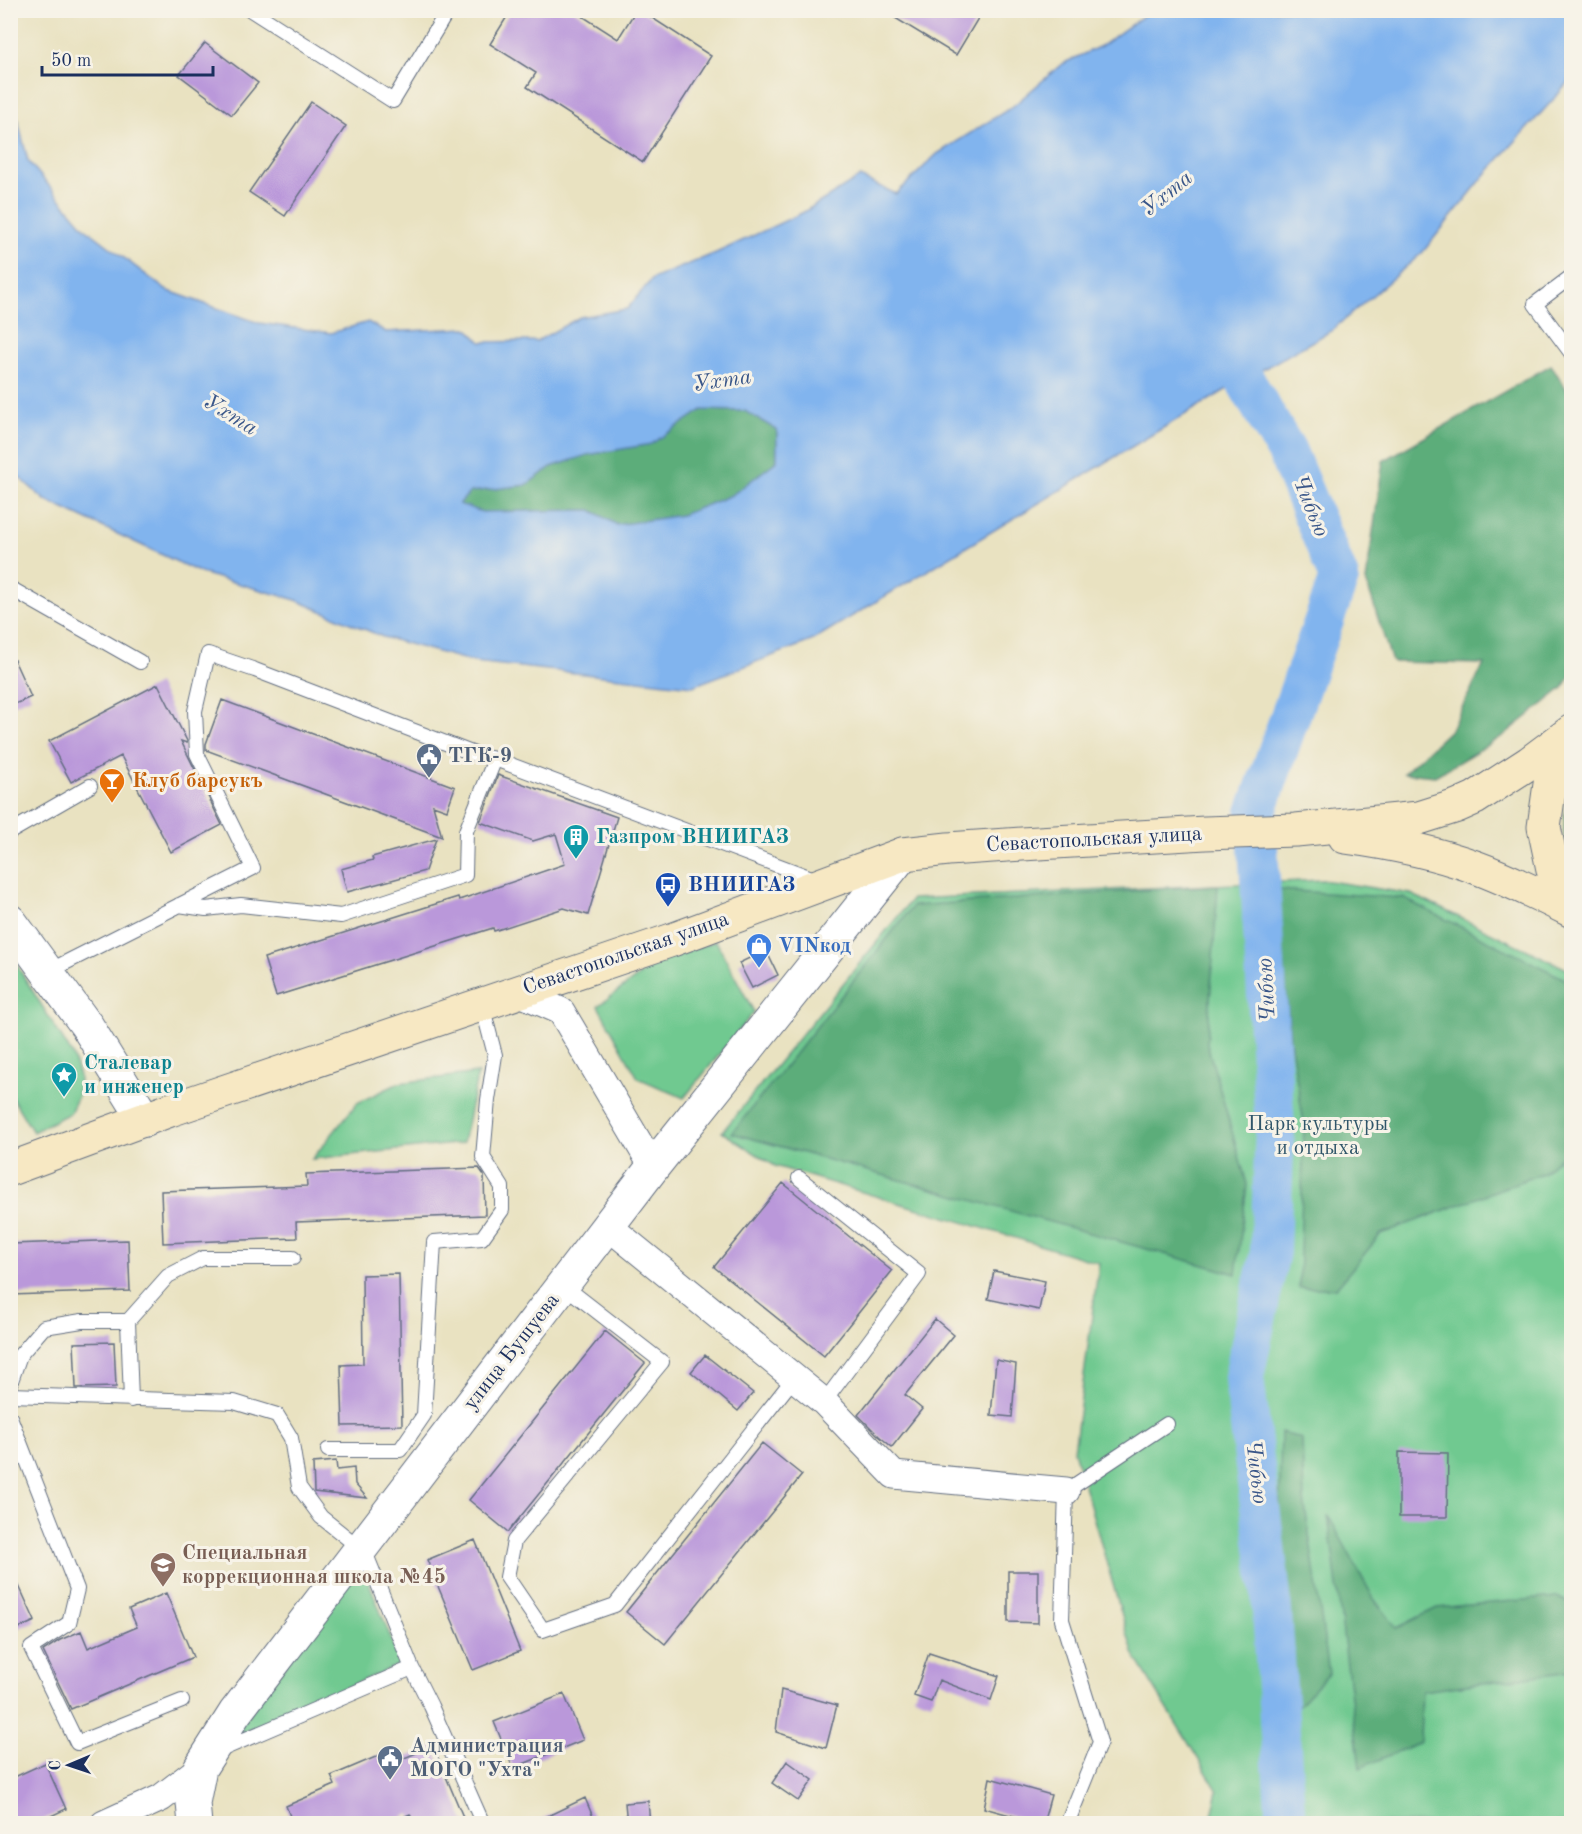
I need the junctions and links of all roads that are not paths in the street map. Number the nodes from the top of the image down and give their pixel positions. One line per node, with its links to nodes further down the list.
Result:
1 (251, 10): 2 (lane)
2 (448, 10)
3 (1572, 276): 4 (lane)
4 (1572, 354)
5 (10, 588): 6 (lane)
6 (140, 662)
7 (1572, 731): 11 (main road, Севастопольская улица)
8 (1572, 740): 15 (main road)
9 (495, 759): 14 (lane); 16 (lane); 16 (lane)
10 (90, 786): 12 (lane)
11 (1296, 830): 13 (main road, Севастопольская улица); 17 (main road, Севастопольская улица)
12 (10, 832)
13 (903, 854): 14 (main road, Севастопольская улица); 23 (street, улица Бушуева)
14 (825, 883): 20 (main road, Севастопольская улица)
15 (1572, 902)
16 (179, 905): 19 (lane)
17 (1572, 911)
18 (10, 921): 19 (street)
19 (47, 972): 22 (street)
20 (518, 992): 21 (main road, Севастопольская улица); 23 (street)
21 (482, 1005): 22 (main road, Севастопольская улица); 37 (lane)
22 (145, 1120): 24 (main road, Севастопольская улица)
23 (653, 1167): 26 (street, улица Бушуева)
24 (10, 1169)
25 (799, 1178): 34 (lane)
26 (608, 1226): 28 (street, улица Бушуева); 30 (street)
27 (293, 1258): 29 (lane)
28 (563, 1285): 30 (lane); 39 (street, улица Бушуева)
29 (128, 1321): 31 (lane); 33 (lane)
30 (794, 1378): 34 (street)
31 (10, 1384)
32 (10, 1395): 33 (lane)
33 (131, 1400): 39 (lane)
34 (824, 1402): 38 (street)
35 (10, 1417): 41 (lane)
36 (1167, 1424): 38 (lane)
37 (328, 1450)
38 (1066, 1491): 46 (lane)
39 (360, 1549): 40 (lane); 42 (street, улица Бушуева)
40 (412, 1668): 42 (lane); 45 (lane)
41 (182, 1701)
42 (204, 1762): 43 (street, улица Бушуева); 44 (street)
43 (104, 1824)
44 (195, 1824)
45 (483, 1824)
46 (1067, 1824)

